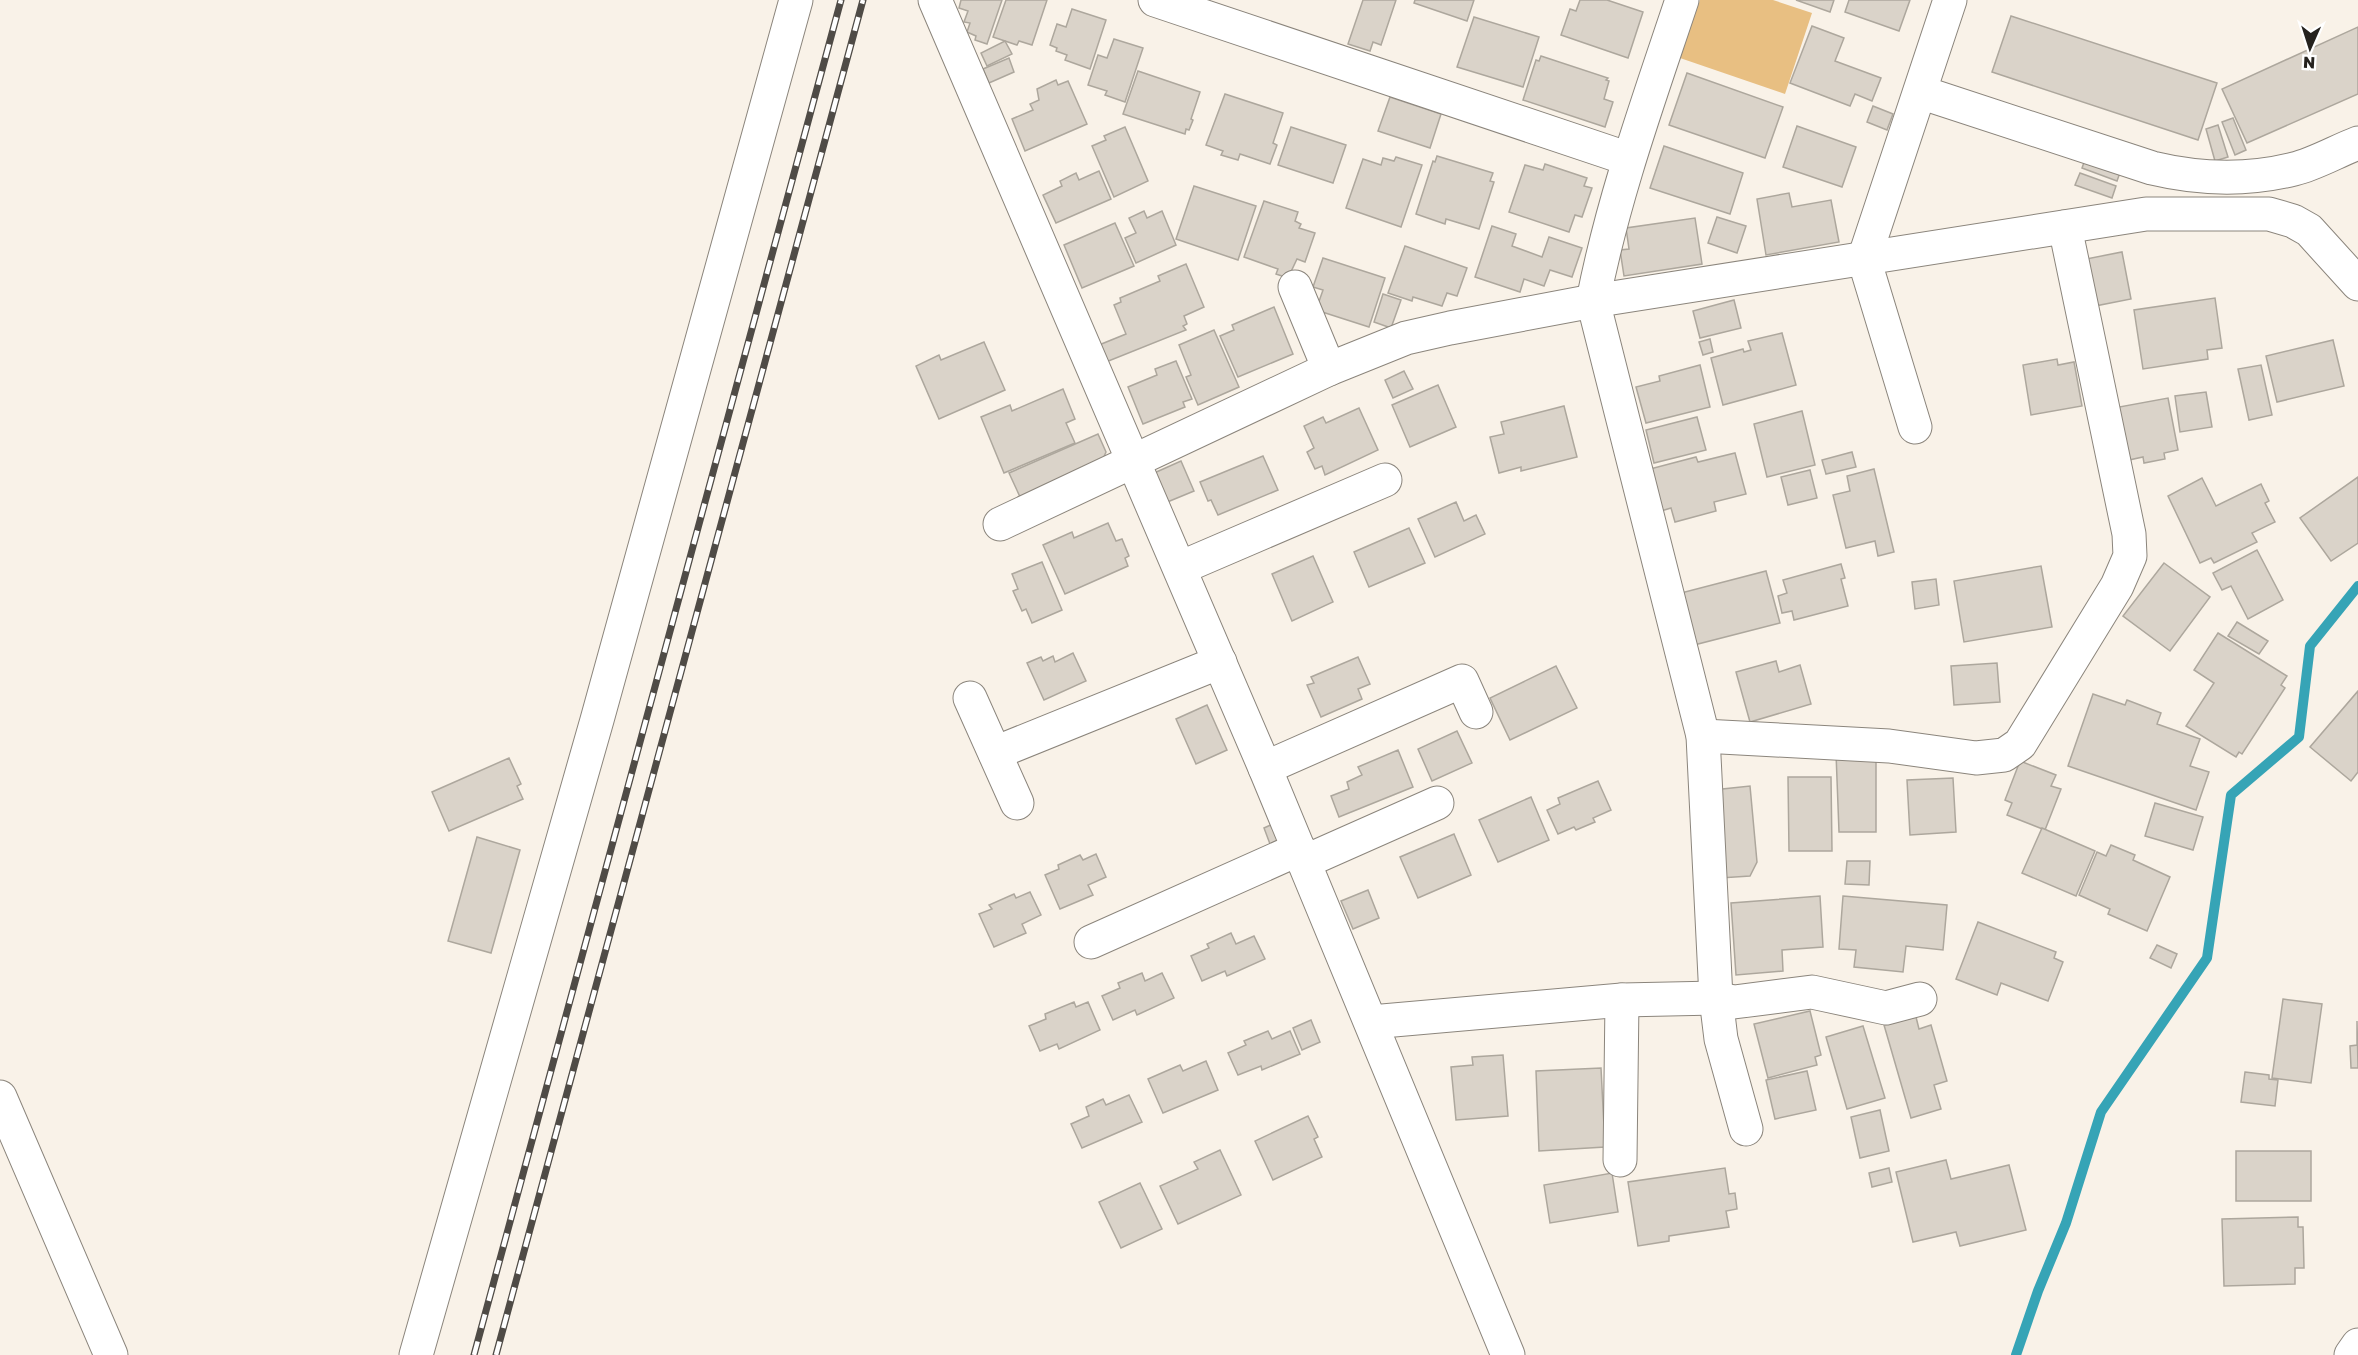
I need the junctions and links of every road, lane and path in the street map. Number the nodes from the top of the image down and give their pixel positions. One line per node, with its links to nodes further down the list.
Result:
1 (796, 0): 39 (street)
2 (935, 0): 16 (street)
3 (1155, 0): 8 (street)
4 (1682, 0): 8 (street)
5 (1950, 0): 6 (street)
6 (1920, 92): 7 (street); 10 (street)
7 (2358, 143)
8 (1629, 159): 13 (street)
9 (2065, 227): 10 (street); 11 (street); 23 (street)
10 (1864, 259): 13 (street); 15 (street)
11 (2358, 284)
12 (1295, 287): 14 (street)
13 (1593, 301): 14 (street); 23 (street)
14 (1329, 369): 16 (street)
15 (1915, 427)
16 (1135, 461): 18 (street); 19 (street)
17 (1385, 480): 19 (street)
18 (1000, 524)
19 (1180, 568): 20 (street)
20 (1220, 662): 24 (street); 25 (street)
21 (970, 698): 24 (street)
22 (1476, 712): 25 (street)
23 (1703, 736): 30 (street)
24 (995, 753): 26 (street)
25 (1265, 768): 28 (street)
26 (1017, 803)
27 (1437, 803): 28 (street)
28 (1302, 855): 29 (street); 33 (street)
29 (1091, 942)
30 (1716, 998): 31 (street); 32 (street); 35 (street)
31 (1920, 999)
32 (1622, 1000): 33 (street); 36 (street)
33 (1371, 1022): 40 (street)
34 (0, 1097): 38 (street)
35 (1746, 1129)
36 (1620, 1160)
37 (2358, 1345): 41 (street)
38 (111, 1355)
39 (416, 1355)
40 (1509, 1355)
41 (2351, 1355)

